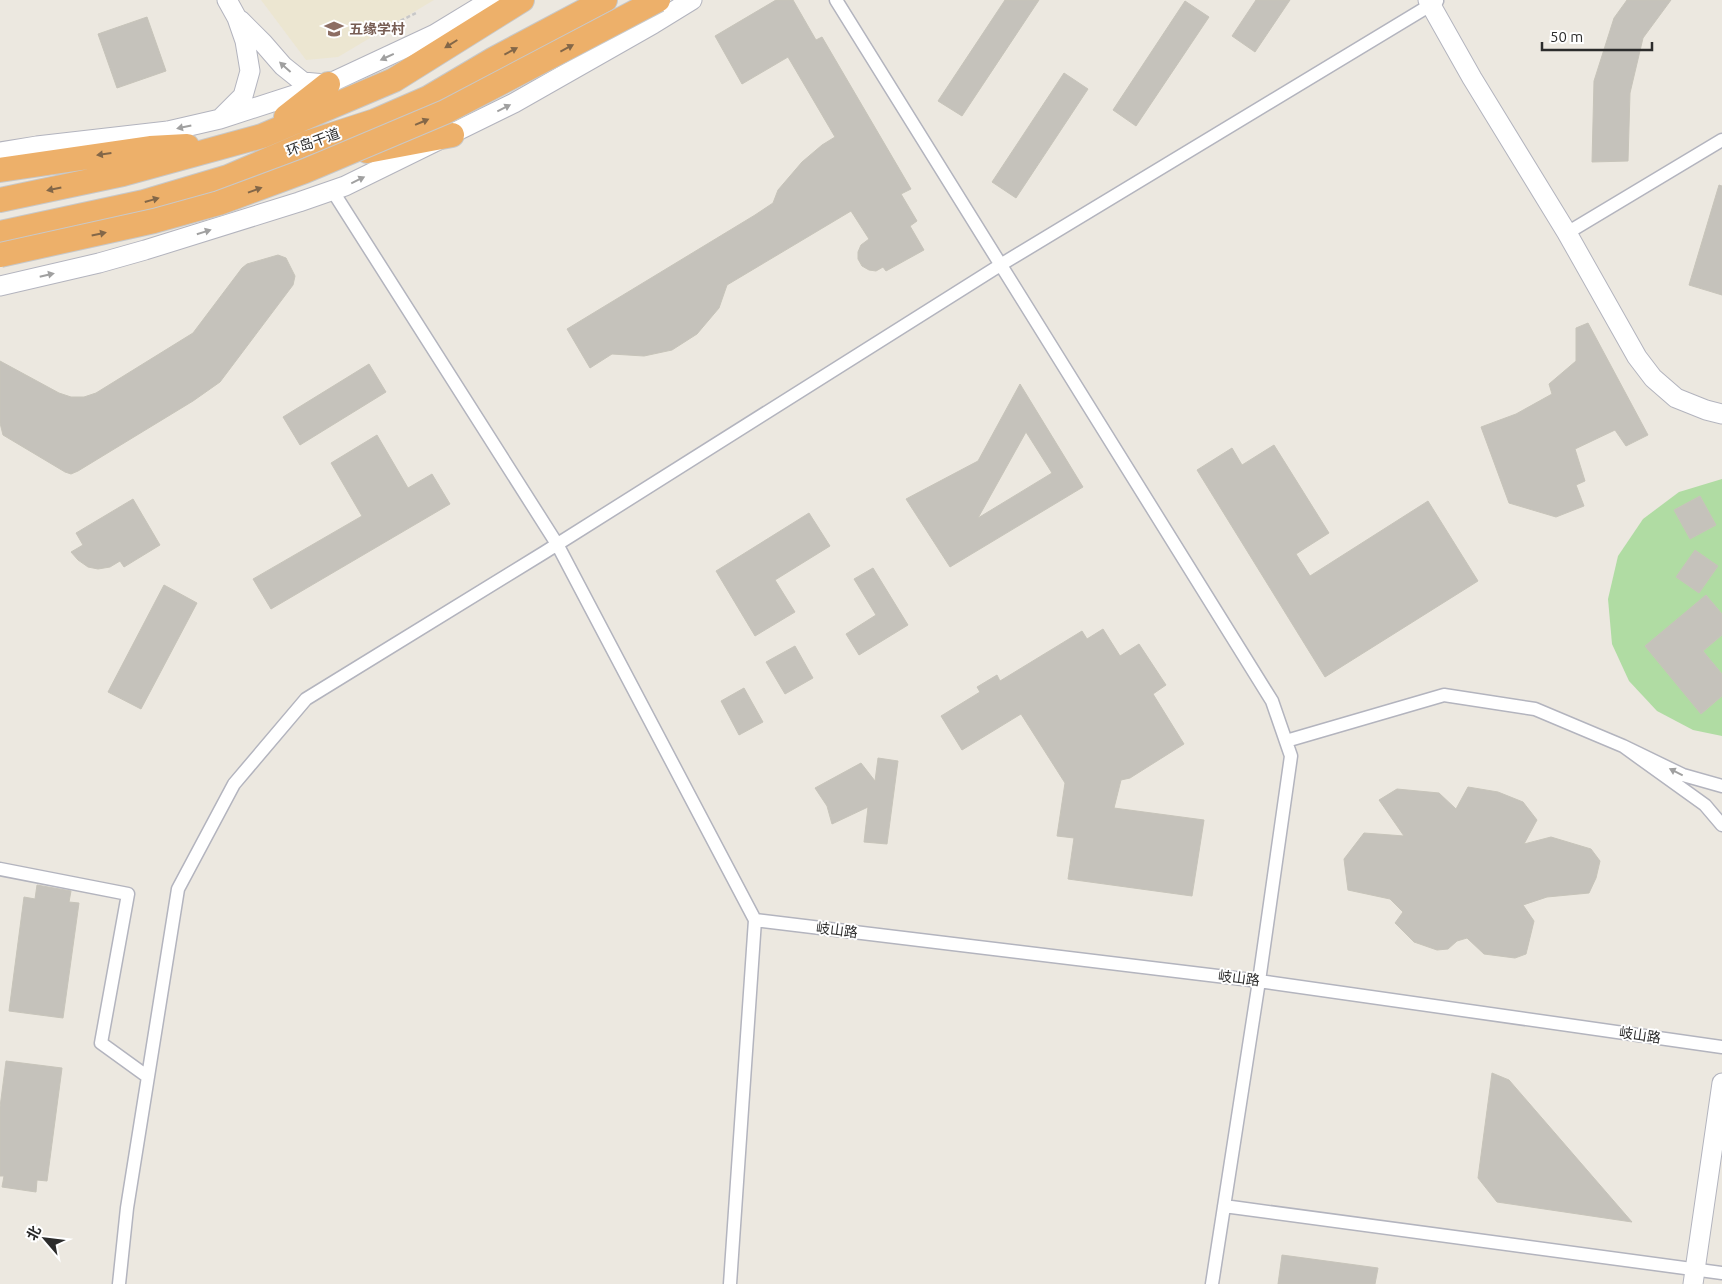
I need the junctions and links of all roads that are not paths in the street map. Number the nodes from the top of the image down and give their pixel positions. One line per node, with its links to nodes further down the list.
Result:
1 (227, 0): 9 (main road)
2 (491, 0): 10 (main road, one-way to 10)
3 (522, 0): 13 (highway, 环岛干道, one-way to 13)
4 (605, 0): 18 (highway, 环岛干道, one-way to 4)
5 (658, 0): 23 (highway, one-way to 5, bridge)
6 (692, 0): 12 (main road, one-way to 6)
7 (836, 0): 24 (street)
8 (1432, 2): 22 (main road); 24 (street)
9 (237, 18): 10 (main road, one-way to 9); 11 (main road)
10 (328, 84): 11 (main road); 13 (highway)
11 (220, 119): 16 (main road, one-way to 16)
12 (452, 134): 18 (highway); 19 (main road, one-way to 12)
13 (262, 136): 15 (highway, 环岛干道)
14 (1722, 140): 22 (street)
15 (240, 142): 17 (highway, one-way to 17); 20 (highway, 环岛干道, one-way to 20)
16 (0, 152)
17 (0, 170)
18 (228, 177): 21 (highway, 环岛干道, one-way to 18)
19 (332, 190): 25 (main road, one-way to 19); 27 (street)
20 (9, 198)
21 (9, 231)
22 (1567, 233): 26 (main road)
23 (0, 255)
24 (1002, 264): 27 (street); 28 (street)
25 (0, 286)
26 (1722, 414)
27 (556, 544): 33 (street); 36 (street)
28 (1286, 741): 29 (street); 34 (street)
29 (1623, 746): 30 (street, one-way to 29); 31 (street)
30 (1722, 786)
31 (1722, 825)
32 (0, 870): 36 (street)
33 (754, 920): 34 (street, 岐山路); 42 (street)
34 (1259, 981): 35 (street, 岐山路); 38 (street)
35 (1722, 1047)
36 (148, 1077): 41 (street)
37 (1722, 1084): 40 (main road)
38 (1224, 1206): 40 (street); 43 (street)
39 (1722, 1273): 40 (street)
40 (1694, 1277)
41 (120, 1284)
42 (730, 1284)
43 (1212, 1284)

